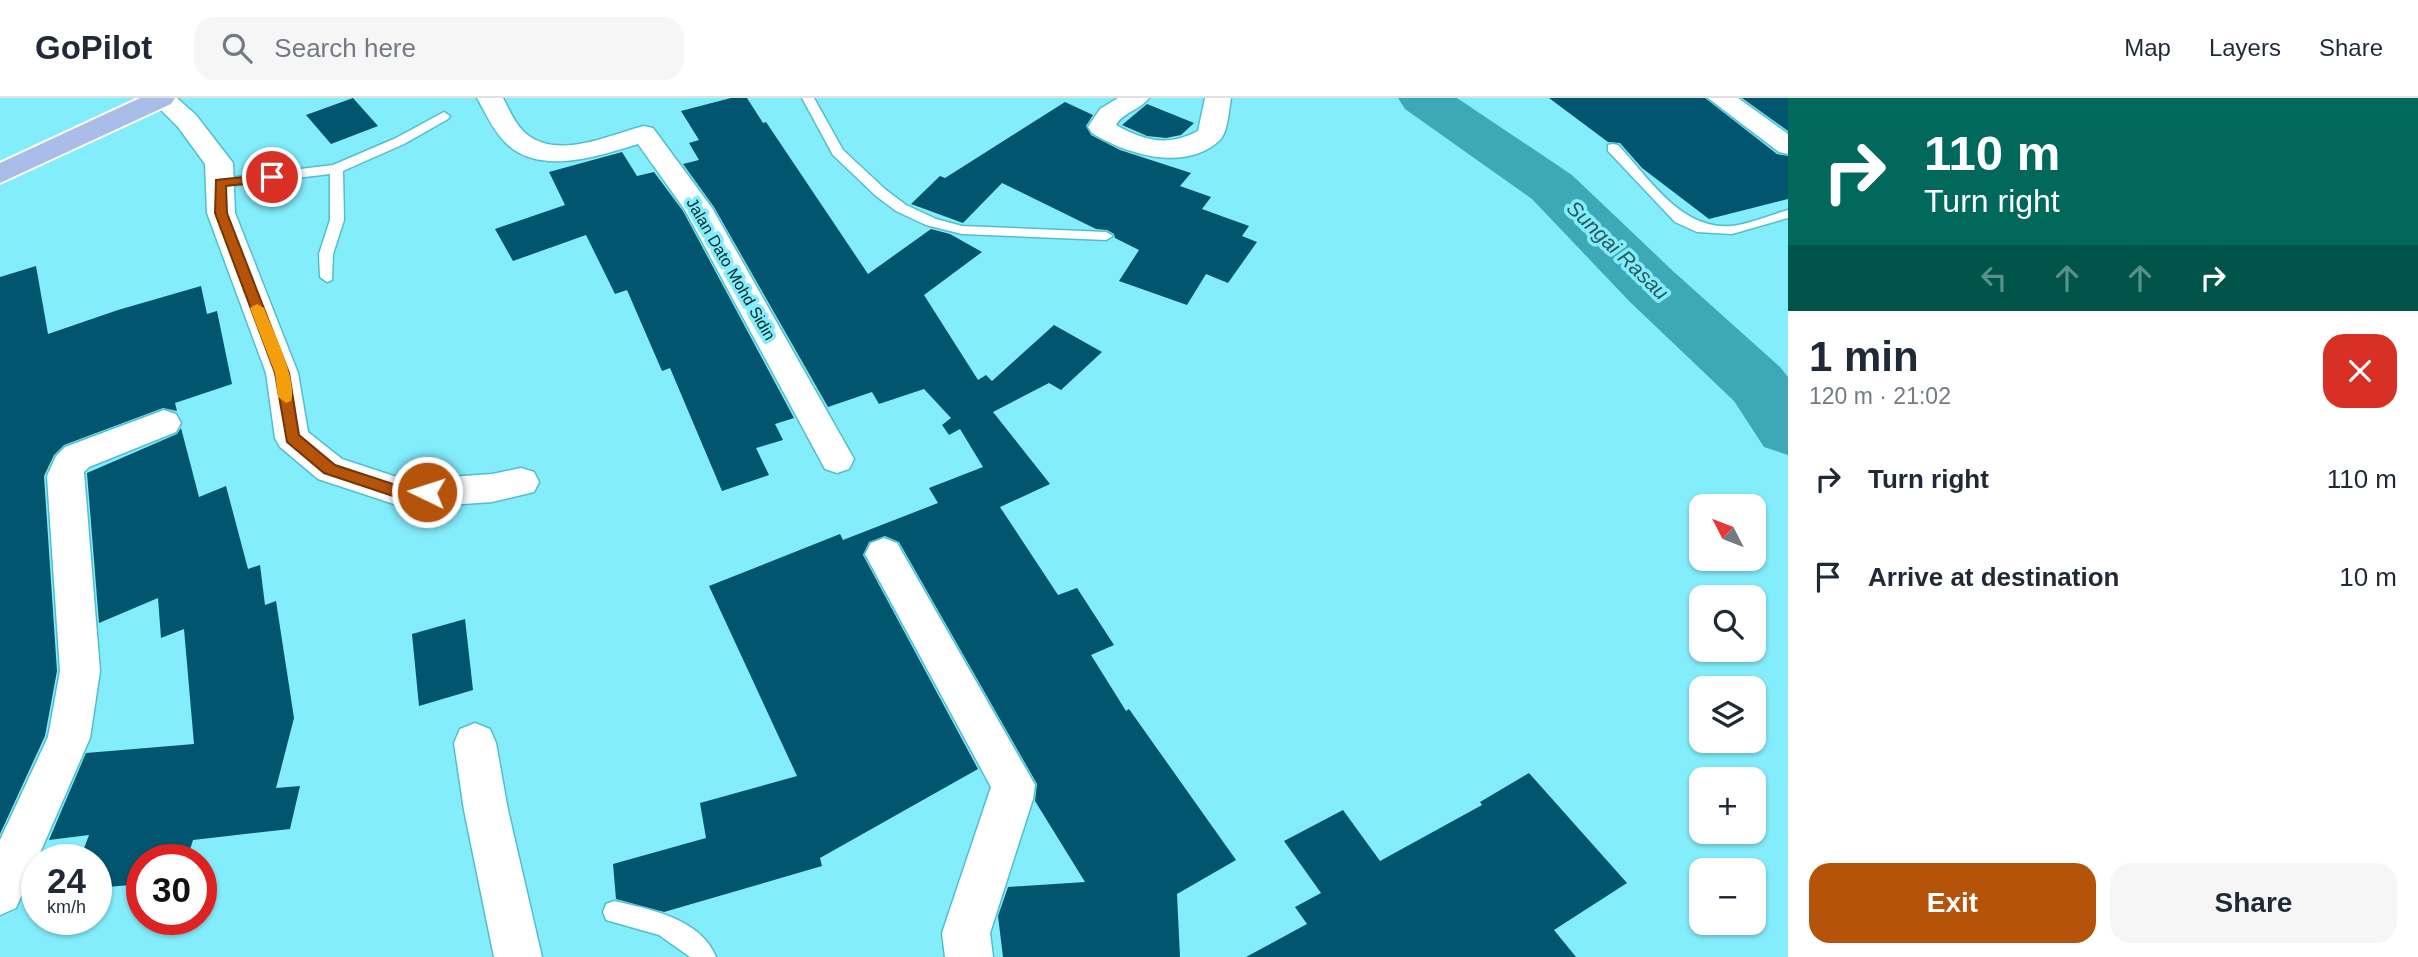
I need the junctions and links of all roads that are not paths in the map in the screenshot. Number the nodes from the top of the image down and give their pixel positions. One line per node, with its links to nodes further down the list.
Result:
1 (162, 98): 11 (main road); 12 (street)
2 (489, 98): 17 (street, Jalan Dato Mohd Sidin)
3 (808, 98): 14 (lane)
4 (1136, 98): 5 (street)
5 (1218, 98)
6 (1721, 98): 8 (street)
7 (444, 116): 10 (lane)
8 (1785, 141)
9 (1613, 148): 13 (lane)
10 (336, 169): 12 (lane); 15 (lane)
11 (0, 174)
12 (220, 183): 18 (street)
13 (1788, 214)
14 (1106, 236)
15 (327, 277)
16 (164, 422): 21 (street)
17 (837, 459)
18 (521, 482)
19 (884, 554): 25 (street)
20 (475, 743): 23 (street)
21 (0, 892)
22 (614, 912): 24 (lane)
23 (518, 957)
24 (705, 957)
25 (969, 957)

